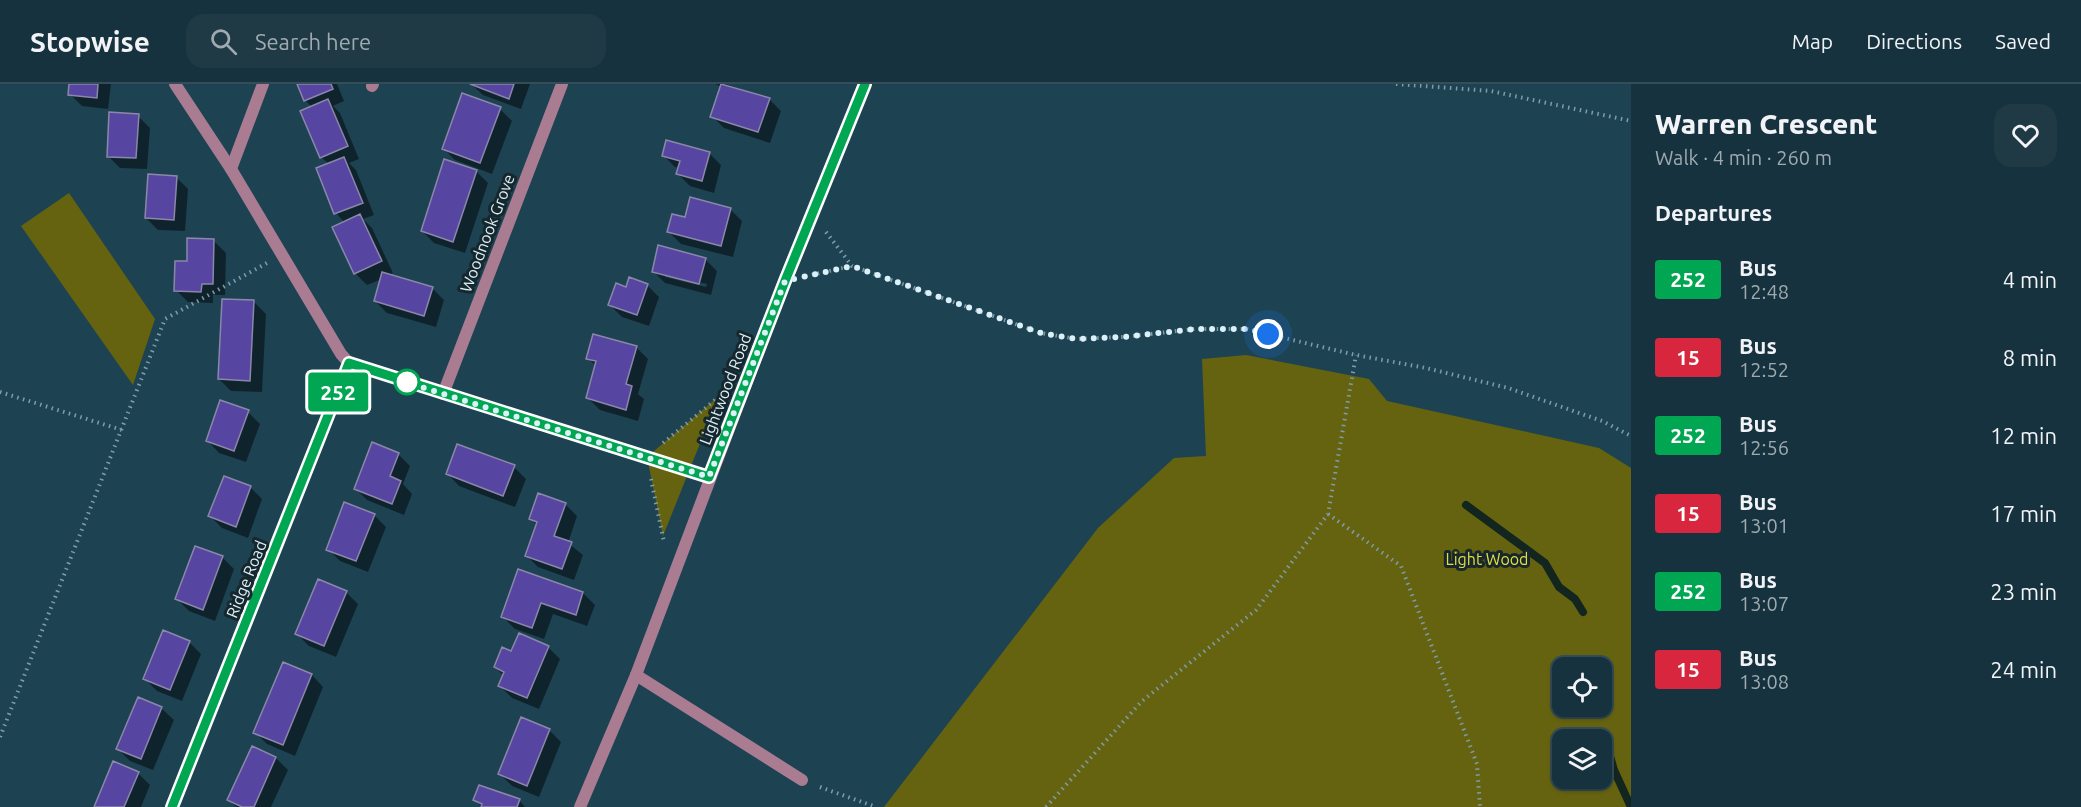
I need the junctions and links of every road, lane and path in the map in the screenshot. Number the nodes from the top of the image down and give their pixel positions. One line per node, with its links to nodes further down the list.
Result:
1 (175, 84): 7 (street)
2 (263, 84): 7 (street)
3 (562, 84): 15 (street, Woodnook Grove)
4 (865, 84): 8 (street, Lightwood Road)
5 (1396, 84): 6 (path)
6 (1631, 121)
7 (231, 169): 9 (street)
8 (813, 215): 10 (path); 11 (street, Lightwood Road)
9 (281, 256): 13 (street); 16 (path)
10 (852, 266): 11 (path); 12 (path)
11 (785, 281): 18 (street, Lightwood Road)
12 (1356, 355): 17 (path); 19 (path)
13 (349, 363): 15 (street); 23 (street, Ridge Road)
14 (0, 392): 16 (path)
15 (443, 394): 18 (street)
16 (122, 429): 21 (path)
17 (1631, 436)
18 (709, 477): 20 (street, Lightwood Road)
19 (1328, 514): 26 (path); 27 (path)
20 (636, 675): 22 (street); 24 (street, Lightwood Road)
21 (0, 737)
22 (802, 780): 25 (path)
23 (172, 807)
24 (580, 807)
25 (876, 807)
26 (1046, 807)
27 (1480, 807)

